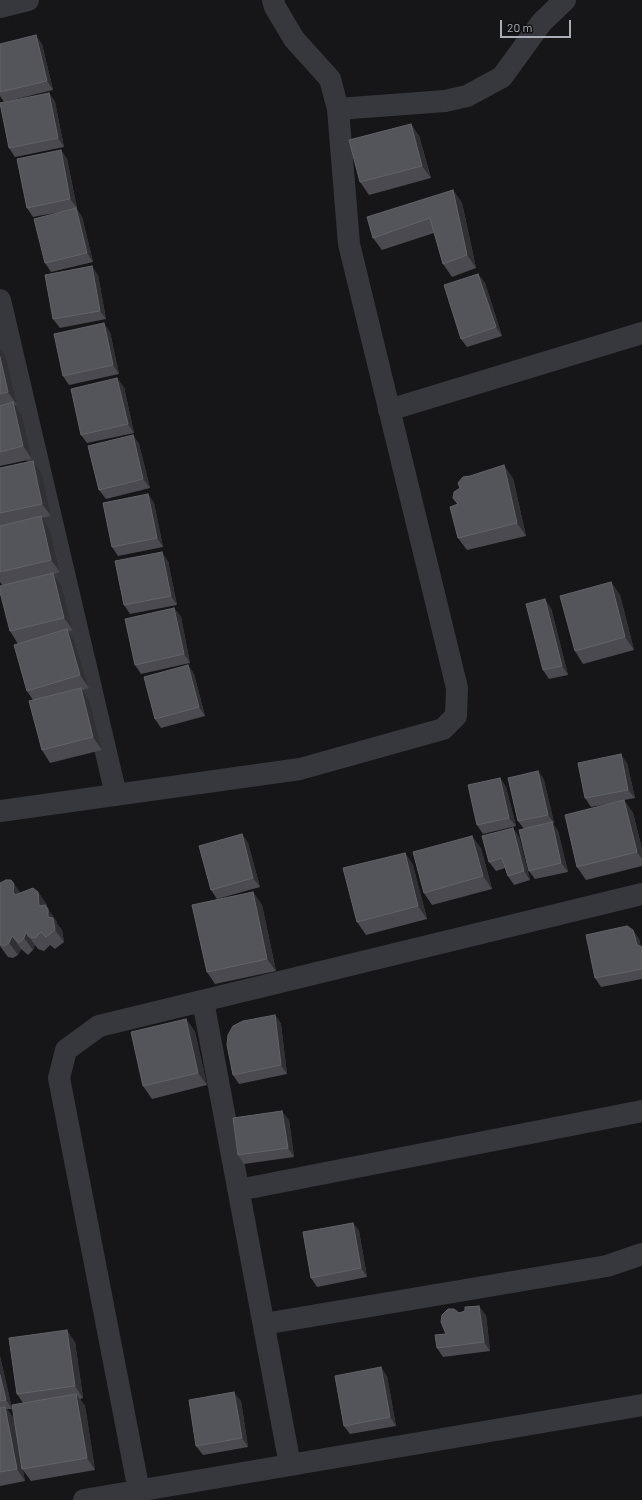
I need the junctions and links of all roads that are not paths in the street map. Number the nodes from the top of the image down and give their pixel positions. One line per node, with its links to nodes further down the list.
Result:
1 (28, 0): 4 (street)
2 (273, 0): 5 (street)
3 (565, 0): 5 (street)
4 (0, 7)
5 (338, 109): 8 (street)
6 (0, 300): 9 (street)
7 (642, 333): 8 (street)
8 (389, 410): 9 (street)
9 (116, 795): 10 (street)
10 (0, 810)
11 (642, 894): 12 (street)
12 (203, 1001): 14 (street); 19 (street)
13 (642, 1111): 14 (street)
14 (239, 1190): 16 (street)
15 (642, 1254): 16 (street)
16 (264, 1324): 18 (street)
17 (642, 1405): 18 (street)
18 (290, 1465): 19 (street)
19 (139, 1491): 20 (street)
20 (84, 1500)

